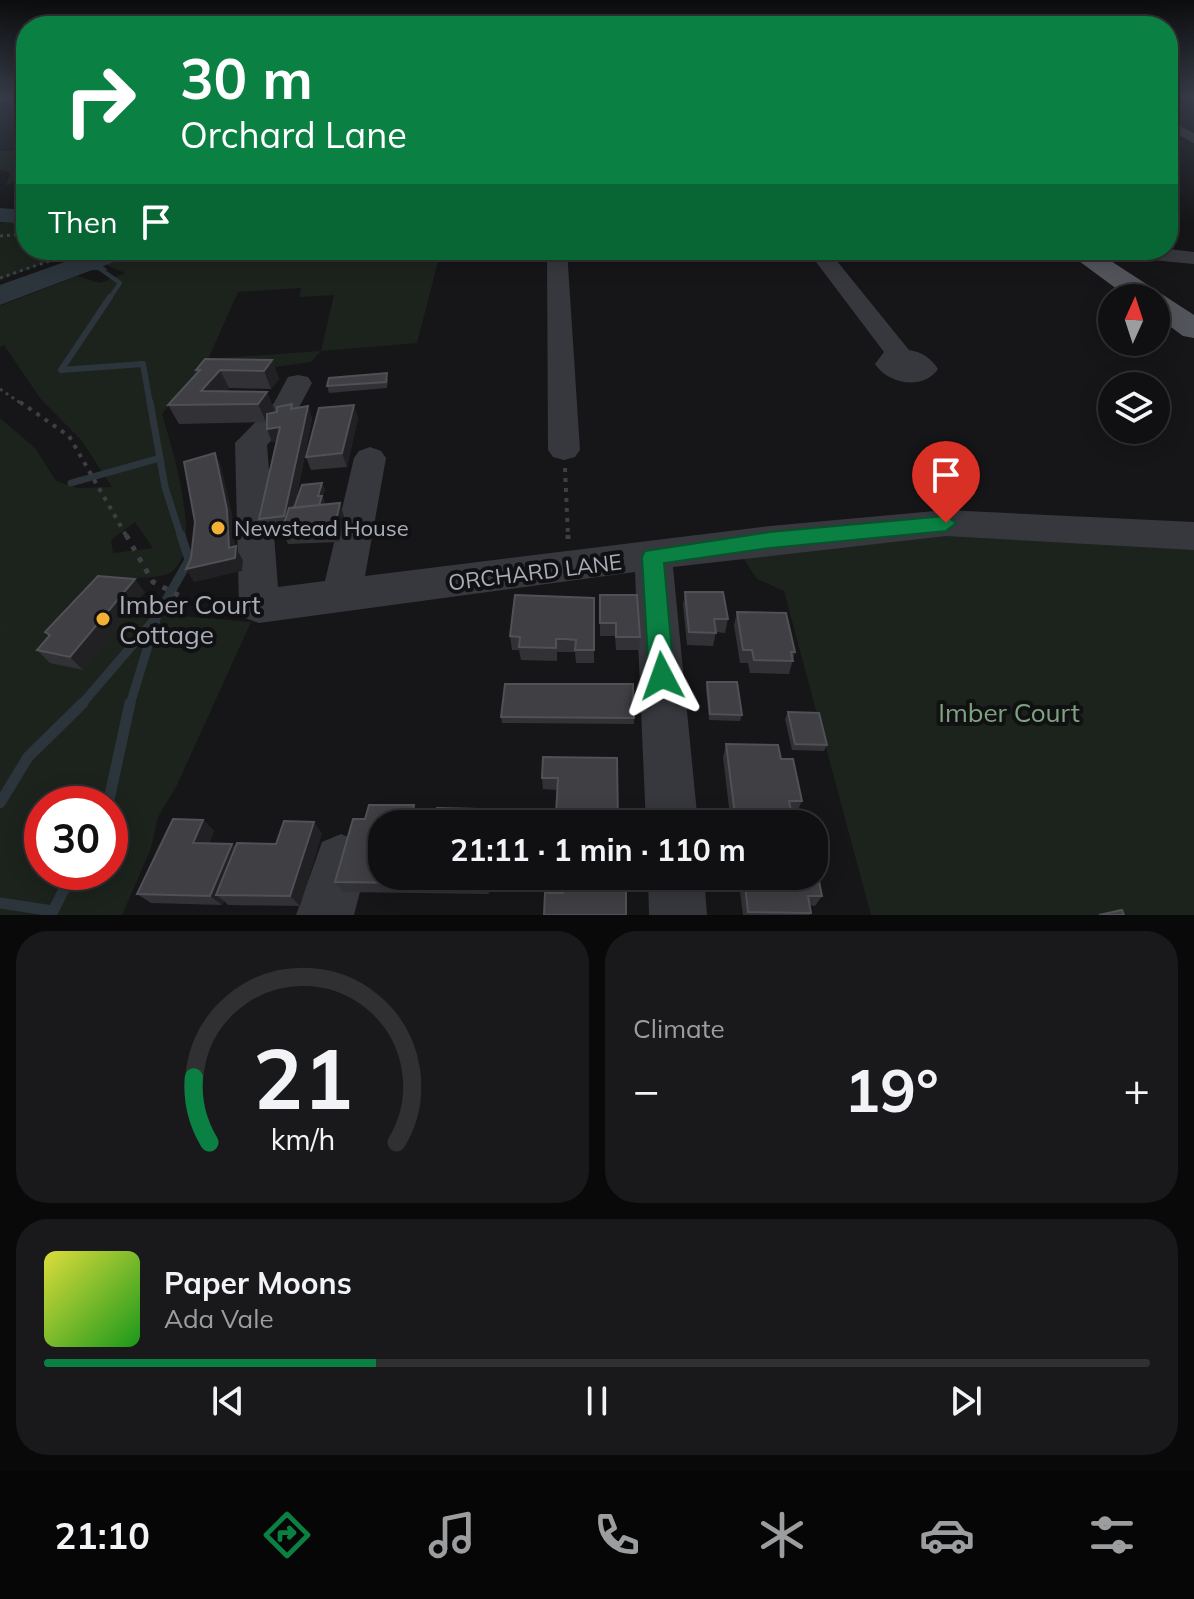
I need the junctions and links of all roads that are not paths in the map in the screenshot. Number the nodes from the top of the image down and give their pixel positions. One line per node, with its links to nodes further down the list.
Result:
1 (557, 260): 9 (street)
2 (825, 260): 7 (street)
3 (1092, 260): 4 (main road)
4 (1127, 284)
5 (1170, 313): 6 (main road)
6 (1194, 329)
7 (900, 356)
8 (298, 383): 13 (street, ORCHARD LANE)
9 (564, 450)
10 (370, 458): 13 (street)
11 (1194, 536): 12 (street, ORCHARD LANE)
12 (653, 557): 13 (street, ORCHARD LANE); 14 (street)
13 (341, 596)
14 (671, 810)
15 (341, 861): 17 (street)
16 (677, 890): 18 (street)
17 (325, 915)
18 (678, 915)

